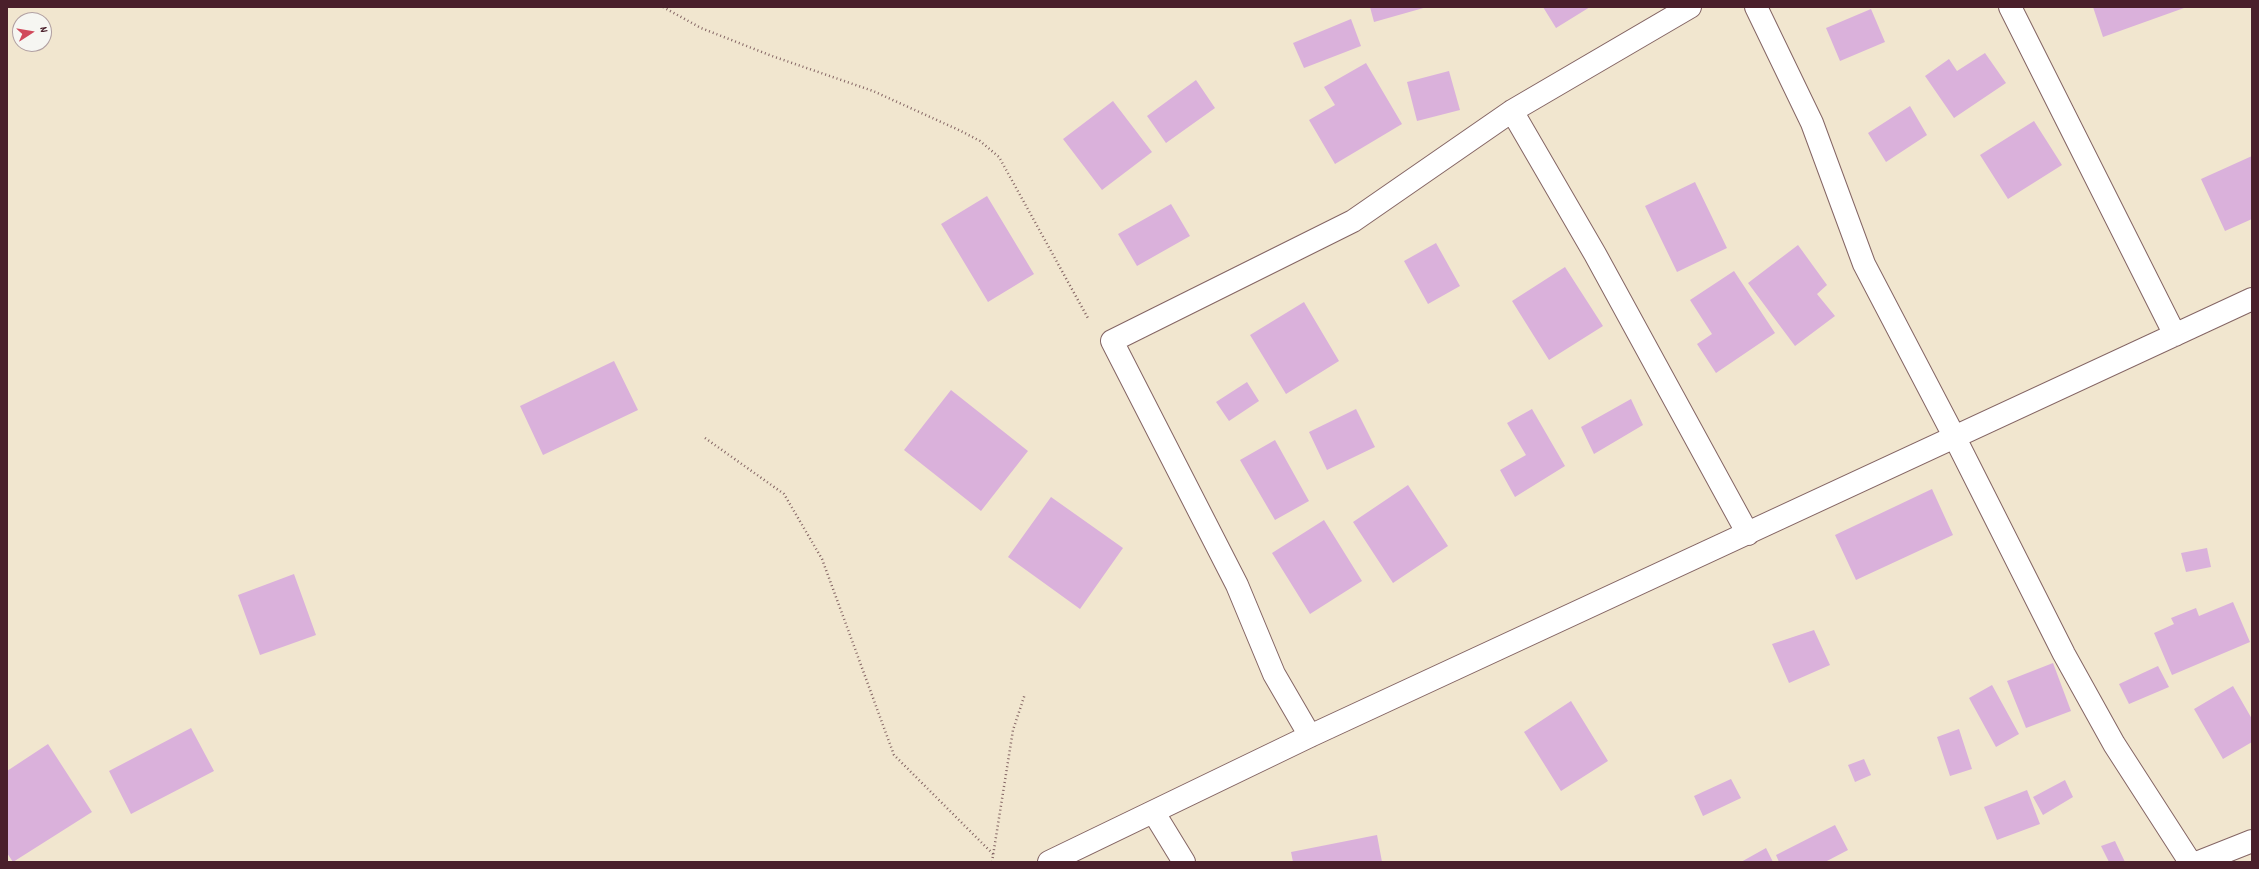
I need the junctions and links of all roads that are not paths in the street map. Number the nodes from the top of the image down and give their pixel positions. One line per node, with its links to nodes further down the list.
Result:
1 (1690, 7): 4 (street)
2 (1756, 7): 7 (street)
3 (2010, 7): 6 (street)
4 (1512, 111): 8 (street); 9 (street)
5 (2252, 299): 6 (street)
6 (2176, 334): 7 (street)
7 (1955, 438): 8 (street); 14 (street)
8 (1748, 534): 9 (street)
9 (1310, 736): 10 (street)
10 (1154, 813): 12 (street); 13 (street)
11 (2252, 841): 15 (street)
12 (1049, 862)
13 (1184, 862)
14 (2190, 862)
15 (2199, 862)

